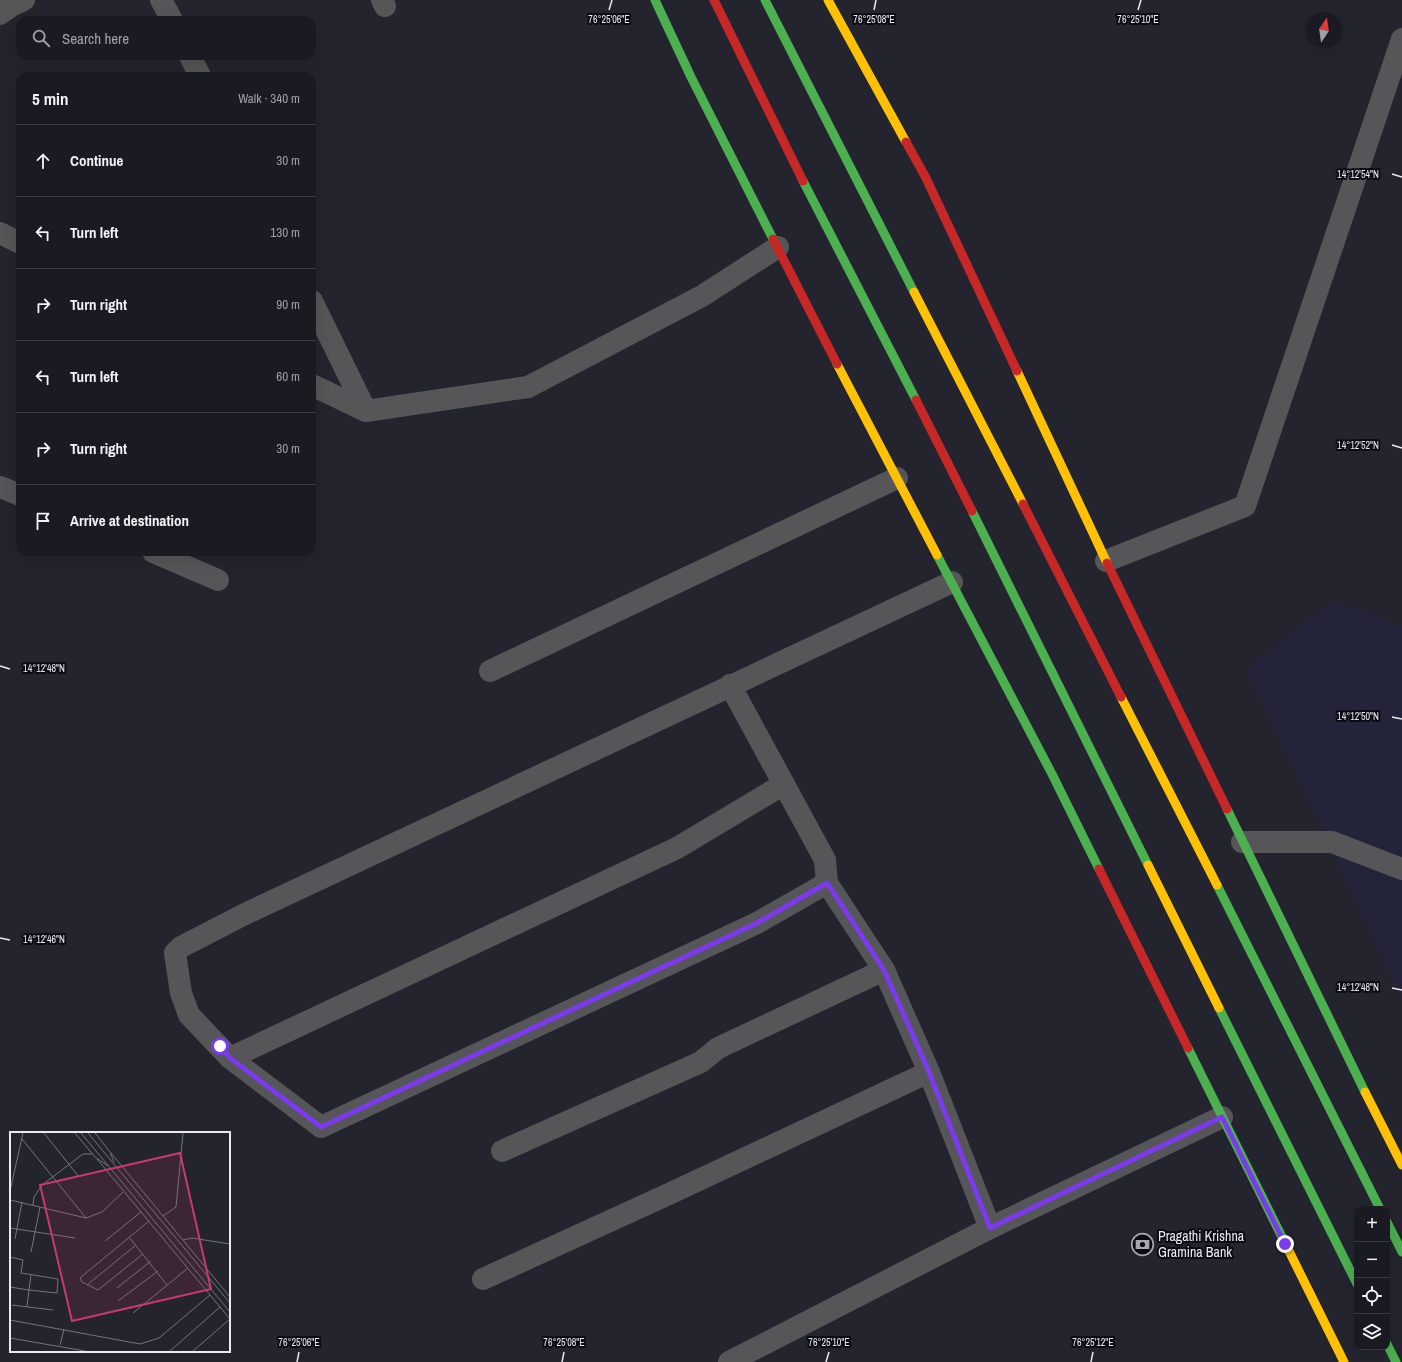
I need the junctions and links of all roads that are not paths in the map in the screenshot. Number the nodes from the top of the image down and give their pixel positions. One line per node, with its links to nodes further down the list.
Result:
1 (24, 0): 8 (street)
2 (162, 0): 9 (street)
3 (654, 0): 16 (main road)
4 (708, 0): 10 (main road)
5 (714, 0): 10 (main road)
6 (828, 0): 24 (main road)
7 (766, 1): 39 (main road)
8 (0, 14)
9 (170, 16)
10 (723, 18): 44 (main road)
11 (1402, 39): 24 (street)
12 (192, 60): 13 (street)
13 (198, 72)
14 (0, 233): 15 (street)
15 (16, 241)
16 (778, 247): 19 (street); 20 (main road)
17 (316, 309): 19 (street)
18 (316, 387): 19 (street)
19 (366, 411)
20 (897, 478): 26 (main road); 27 (street)
21 (0, 487): 22 (street)
22 (16, 493)
23 (162, 556): 25 (street)
24 (1106, 561): 30 (main road)
25 (218, 580)
26 (952, 582): 28 (street); 36 (main road)
27 (490, 671)
28 (730, 685): 29 (street); 34 (street)
29 (784, 784): 32 (street); 34 (street)
30 (1242, 842): 31 (street); 38 (main road)
31 (1402, 869)
32 (827, 883): 33 (street); 34 (street)
33 (884, 970): 35 (street); 37 (street)
34 (230, 1058)
35 (929, 1072): 40 (street); 43 (street)
36 (1222, 1117): 40 (street); 47 (main road)
37 (502, 1151)
38 (1402, 1165)
39 (1378, 1206)
40 (990, 1228): 46 (street)
41 (1390, 1228): 42 (main road)
42 (1402, 1252)
43 (483, 1278)
44 (1354, 1278)
45 (1390, 1350): 48 (main road)
46 (729, 1362)
47 (1344, 1362)
48 (1396, 1362)

